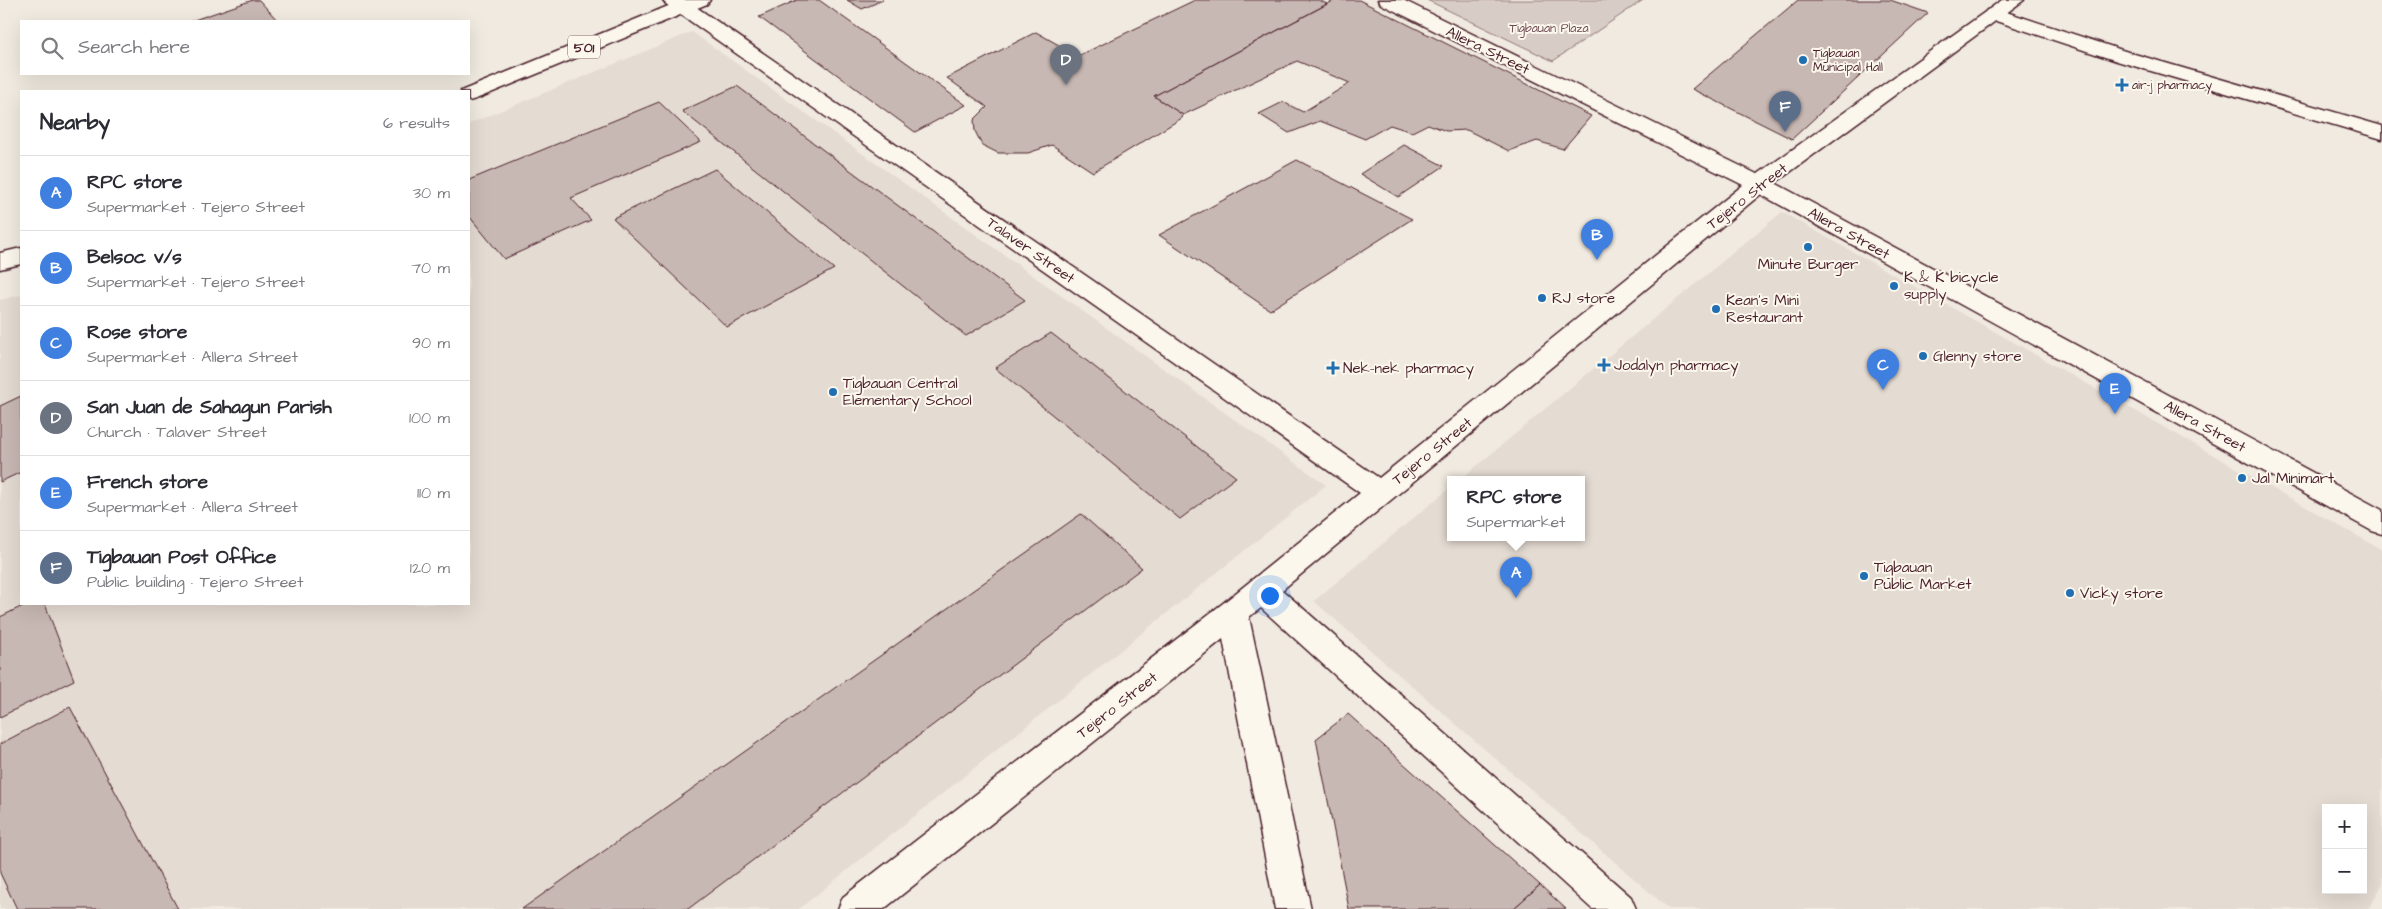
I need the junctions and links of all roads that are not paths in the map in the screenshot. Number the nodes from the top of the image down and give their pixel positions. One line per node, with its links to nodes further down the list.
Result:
1 (1388, 0): 7 (street, Allera Street)
2 (2014, 0): 4 (street, Tejero Street)
3 (685, 2): 5 (street, 501); 10 (street, Talaver Street)
4 (1994, 14): 6 (street); 7 (street, Tejero Street)
5 (470, 95)
6 (2382, 133)
7 (1759, 184): 10 (street, Tejero Street); 11 (street, Allera Street)
8 (20, 256): 9 (street)
9 (0, 261)
10 (1380, 493): 12 (street, Tejero Street)
11 (2382, 523)
12 (1262, 590): 13 (street, Tejero Street); 16 (street)
13 (1233, 613): 14 (street, Tejero Street); 15 (street)
14 (856, 909)
15 (1293, 909)
16 (1618, 909)

